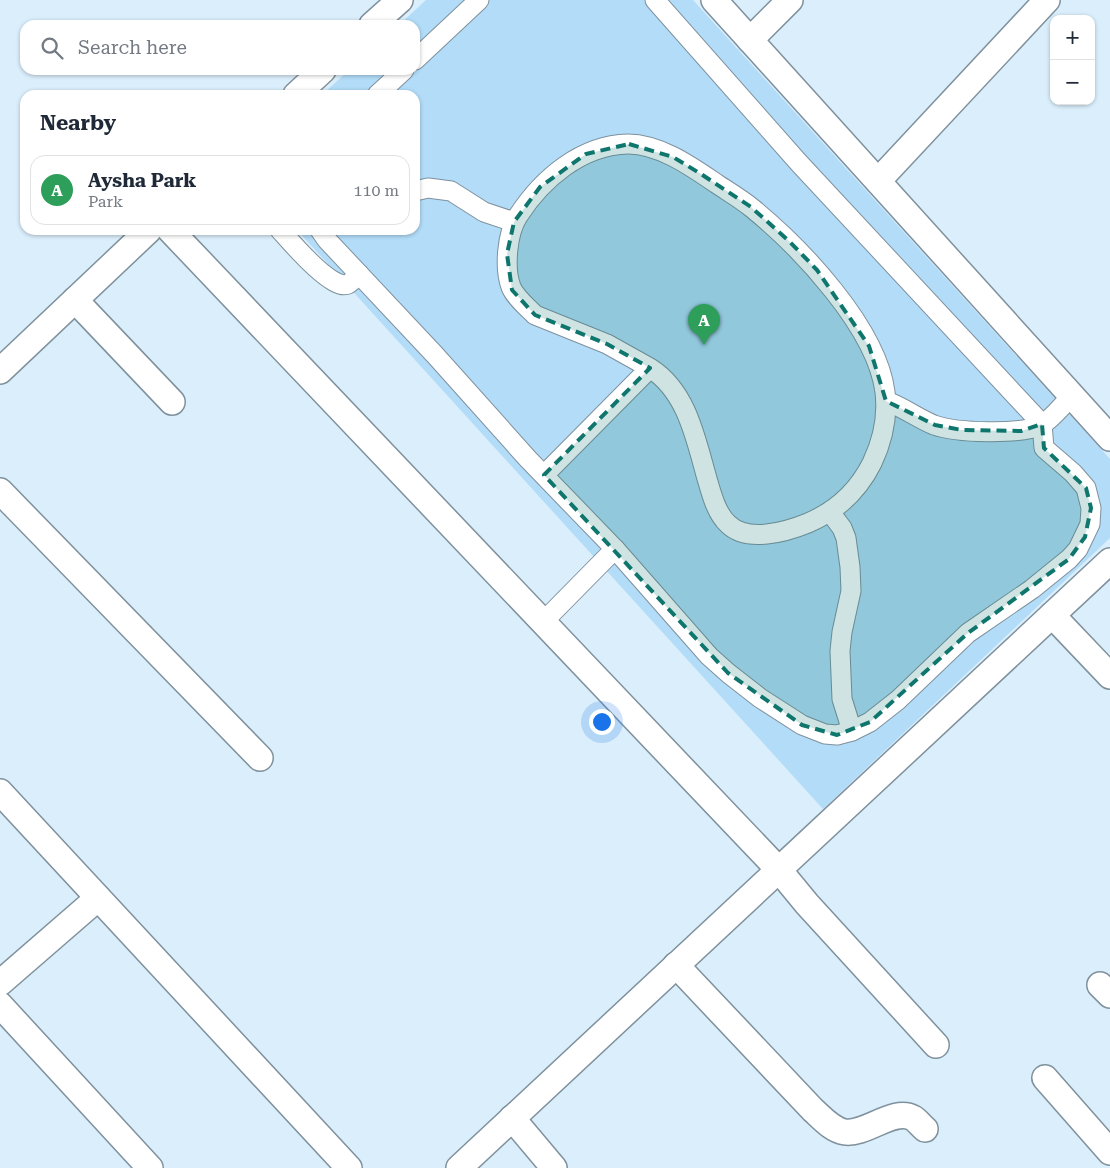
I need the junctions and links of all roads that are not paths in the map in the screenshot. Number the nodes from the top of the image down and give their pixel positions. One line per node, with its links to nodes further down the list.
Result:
1 (400, 0): 7 (street)
2 (479, 0): 9 (street)
3 (655, 0): 28 (street)
4 (714, 0): 8 (street)
5 (790, 0): 8 (street)
6 (1047, 0): 14 (street)
7 (378, 20)
8 (750, 40): 14 (street)
9 (420, 55)
10 (318, 75): 12 (street)
11 (399, 75): 13 (street)
12 (301, 90)
13 (382, 90)
14 (878, 181): 25 (street)
15 (420, 190): 16 (street)
16 (514, 222): 23 (street); 26 (street)
17 (144, 235): 22 (street)
18 (175, 235): 36 (street)
19 (285, 235): 21 (street)
20 (324, 235): 21 (street)
21 (359, 274): 30 (street)
22 (75, 300): 24 (street); 27 (street)
23 (650, 368): 30 (street); 32 (street)
24 (0, 371)
25 (1072, 396): 28 (street); 29 (street)
26 (886, 401): 28 (street); 32 (street)
27 (172, 402)
28 (1042, 424): 38 (street)
29 (1110, 438)
30 (544, 475): 33 (street)
31 (0, 491): 39 (street)
32 (830, 512): 38 (street)
33 (615, 549): 36 (street); 38 (street)
34 (1110, 561): 35 (street)
35 (1052, 615): 37 (street); 41 (street)
36 (543, 622): 41 (street)
37 (1110, 676)
38 (852, 731)
39 (260, 758)
40 (0, 792): 42 (street)
41 (779, 870): 43 (street); 46 (street)
42 (98, 898): 44 (street); 52 (street)
43 (676, 965): 48 (street); 49 (street)
44 (0, 983)
45 (0, 1005): 51 (street)
46 (936, 1045)
47 (1045, 1078): 50 (street)
48 (512, 1118): 53 (street); 54 (street)
49 (924, 1129)
50 (1110, 1152)
51 (150, 1168)
52 (349, 1168)
53 (459, 1168)
54 (554, 1168)

